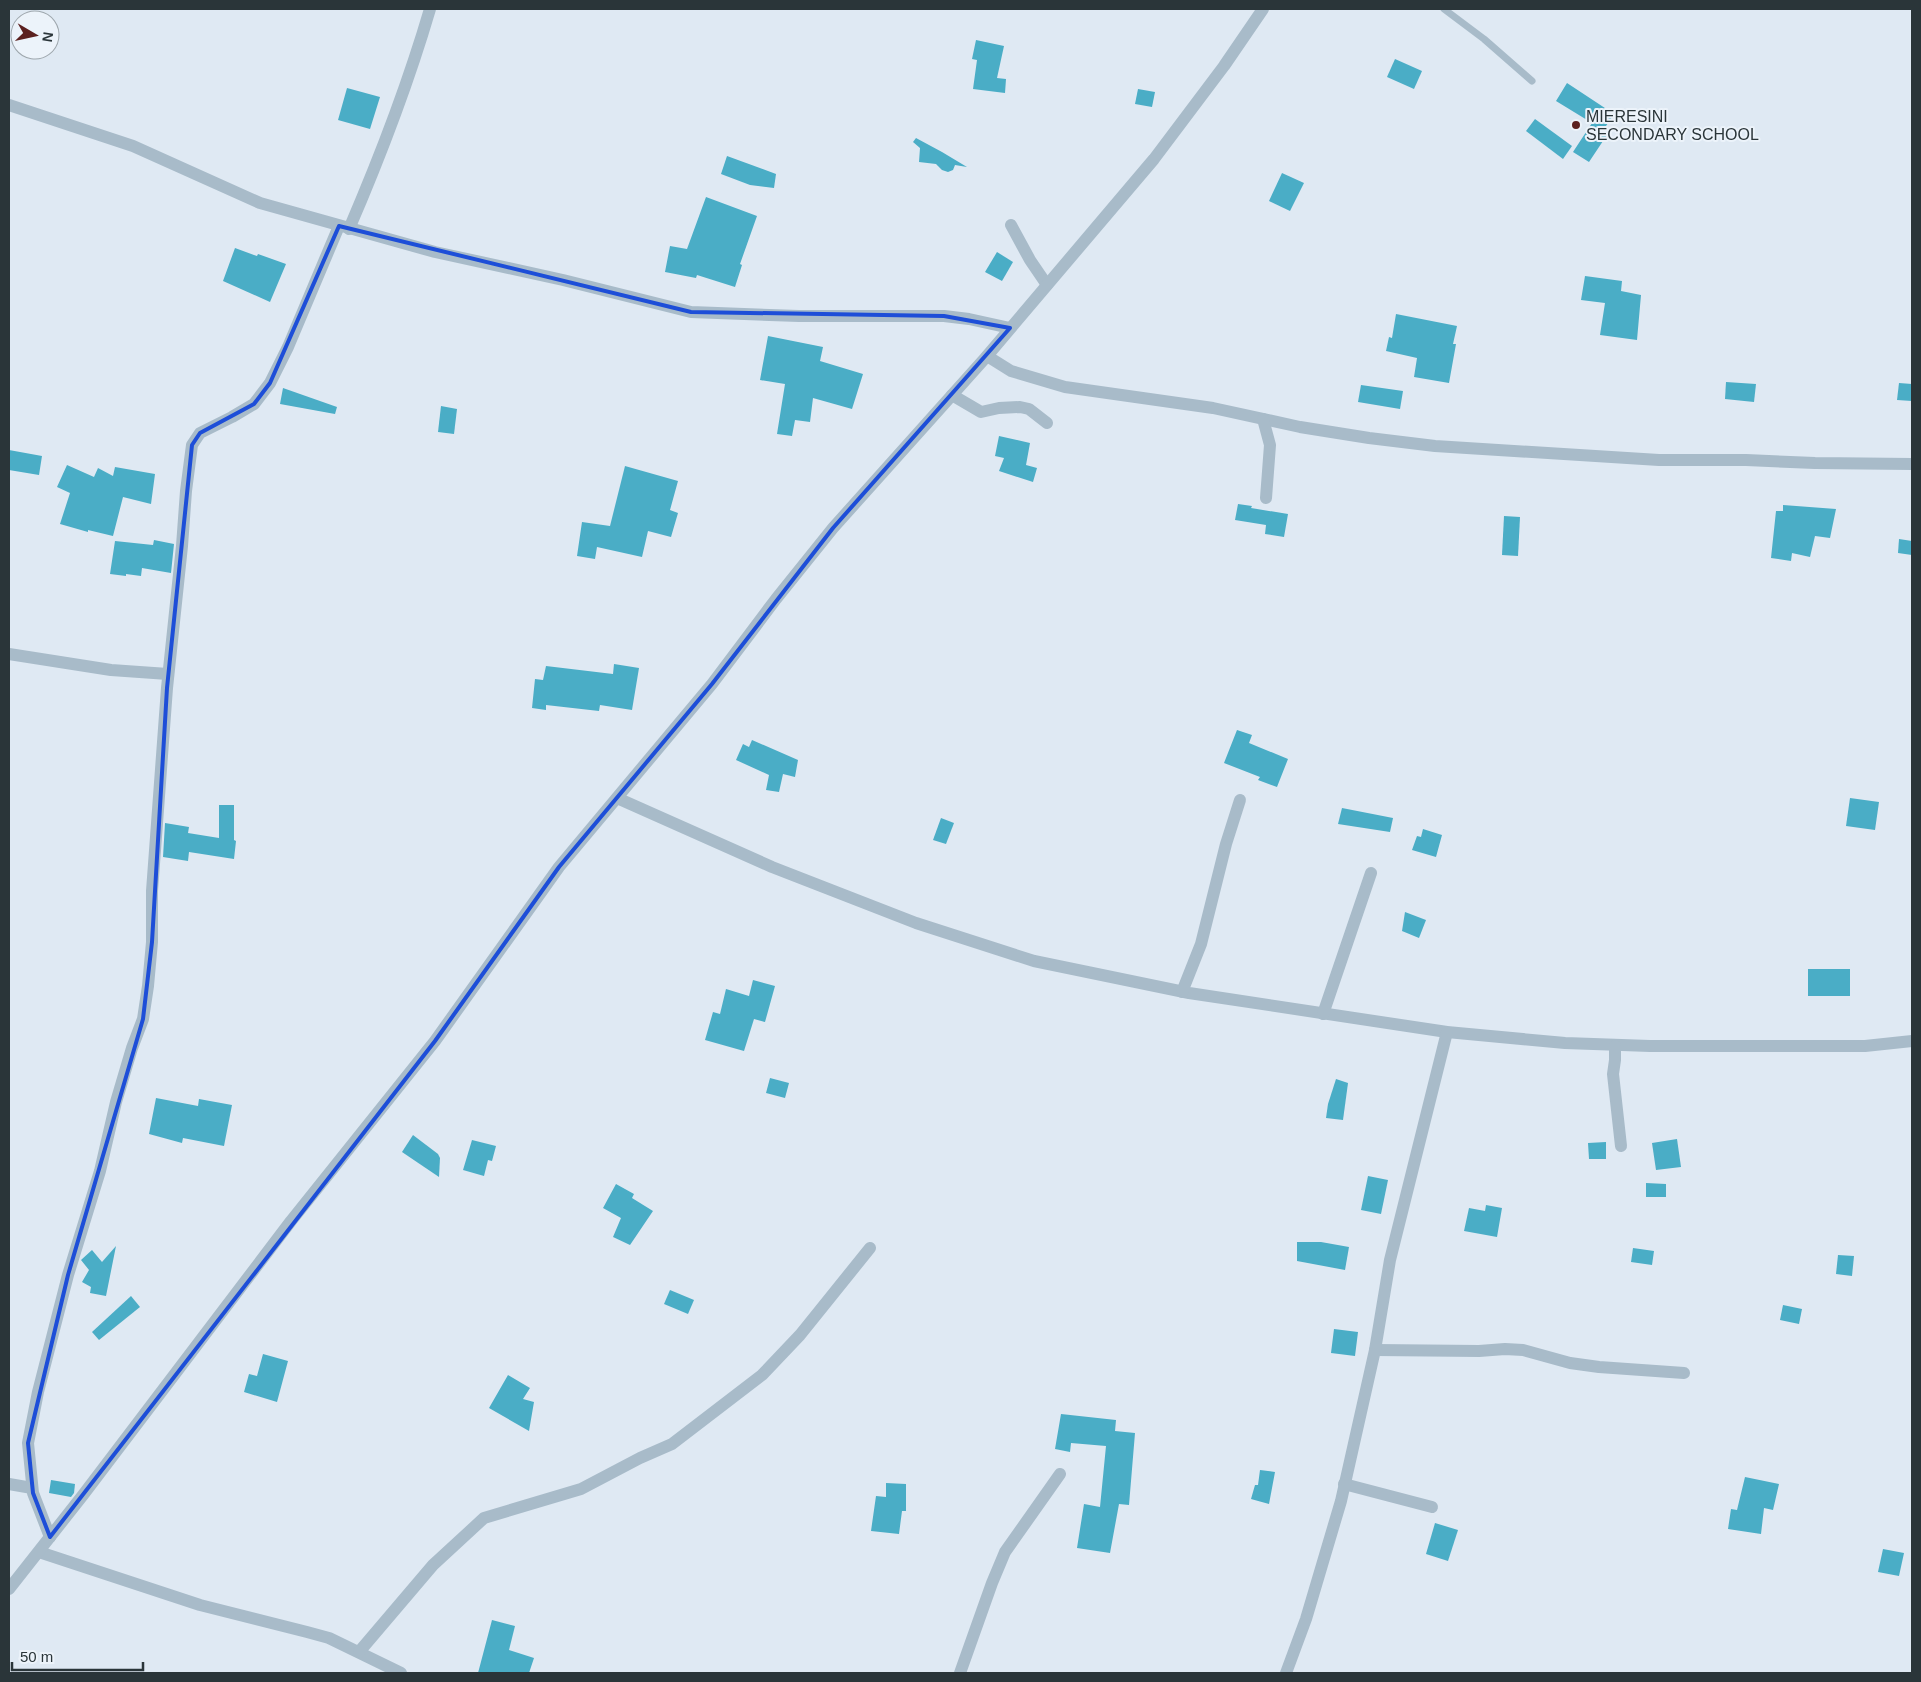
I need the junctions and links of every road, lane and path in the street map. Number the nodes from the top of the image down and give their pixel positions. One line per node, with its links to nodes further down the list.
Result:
1 (430, 9): 7 (street)
2 (1263, 9): 8 (street)
3 (1444, 9): 4 (lane)
4 (1532, 81)
5 (9, 105): 7 (street)
6 (1011, 225): 8 (street)
7 (344, 227): 9 (street); 17 (street)
8 (1047, 285): 9 (street)
9 (1010, 328): 10 (street)
10 (987, 356): 11 (street); 12 (street)
11 (952, 395): 13 (street); 18 (street)
12 (1263, 419): 14 (street); 15 (street)
13 (1047, 424)
14 (1912, 464)
15 (1266, 498)
16 (9, 654): 17 (street)
17 (168, 674): 33 (street)
18 (617, 798): 21 (street); 35 (street)
19 (1240, 800): 21 (street)
20 (1371, 873): 22 (street)
21 (1182, 992): 22 (street)
22 (1323, 1014): 23 (street)
23 (1447, 1032): 25 (street); 28 (street)
24 (1912, 1041): 25 (street)
25 (1615, 1046): 26 (street)
26 (1621, 1146)
27 (870, 1248): 38 (street)
28 (1375, 1350): 29 (street); 32 (street)
29 (1684, 1373)
30 (1060, 1474): 40 (street)
31 (9, 1484): 33 (street)
32 (1344, 1484): 34 (street); 41 (street)
33 (32, 1488): 35 (street)
34 (1432, 1507)
35 (50, 1537): 36 (street)
36 (38, 1552): 37 (street); 38 (street)
37 (9, 1589)
38 (359, 1652): 39 (street)
39 (401, 1673)
40 (960, 1673)
41 (1286, 1673)

